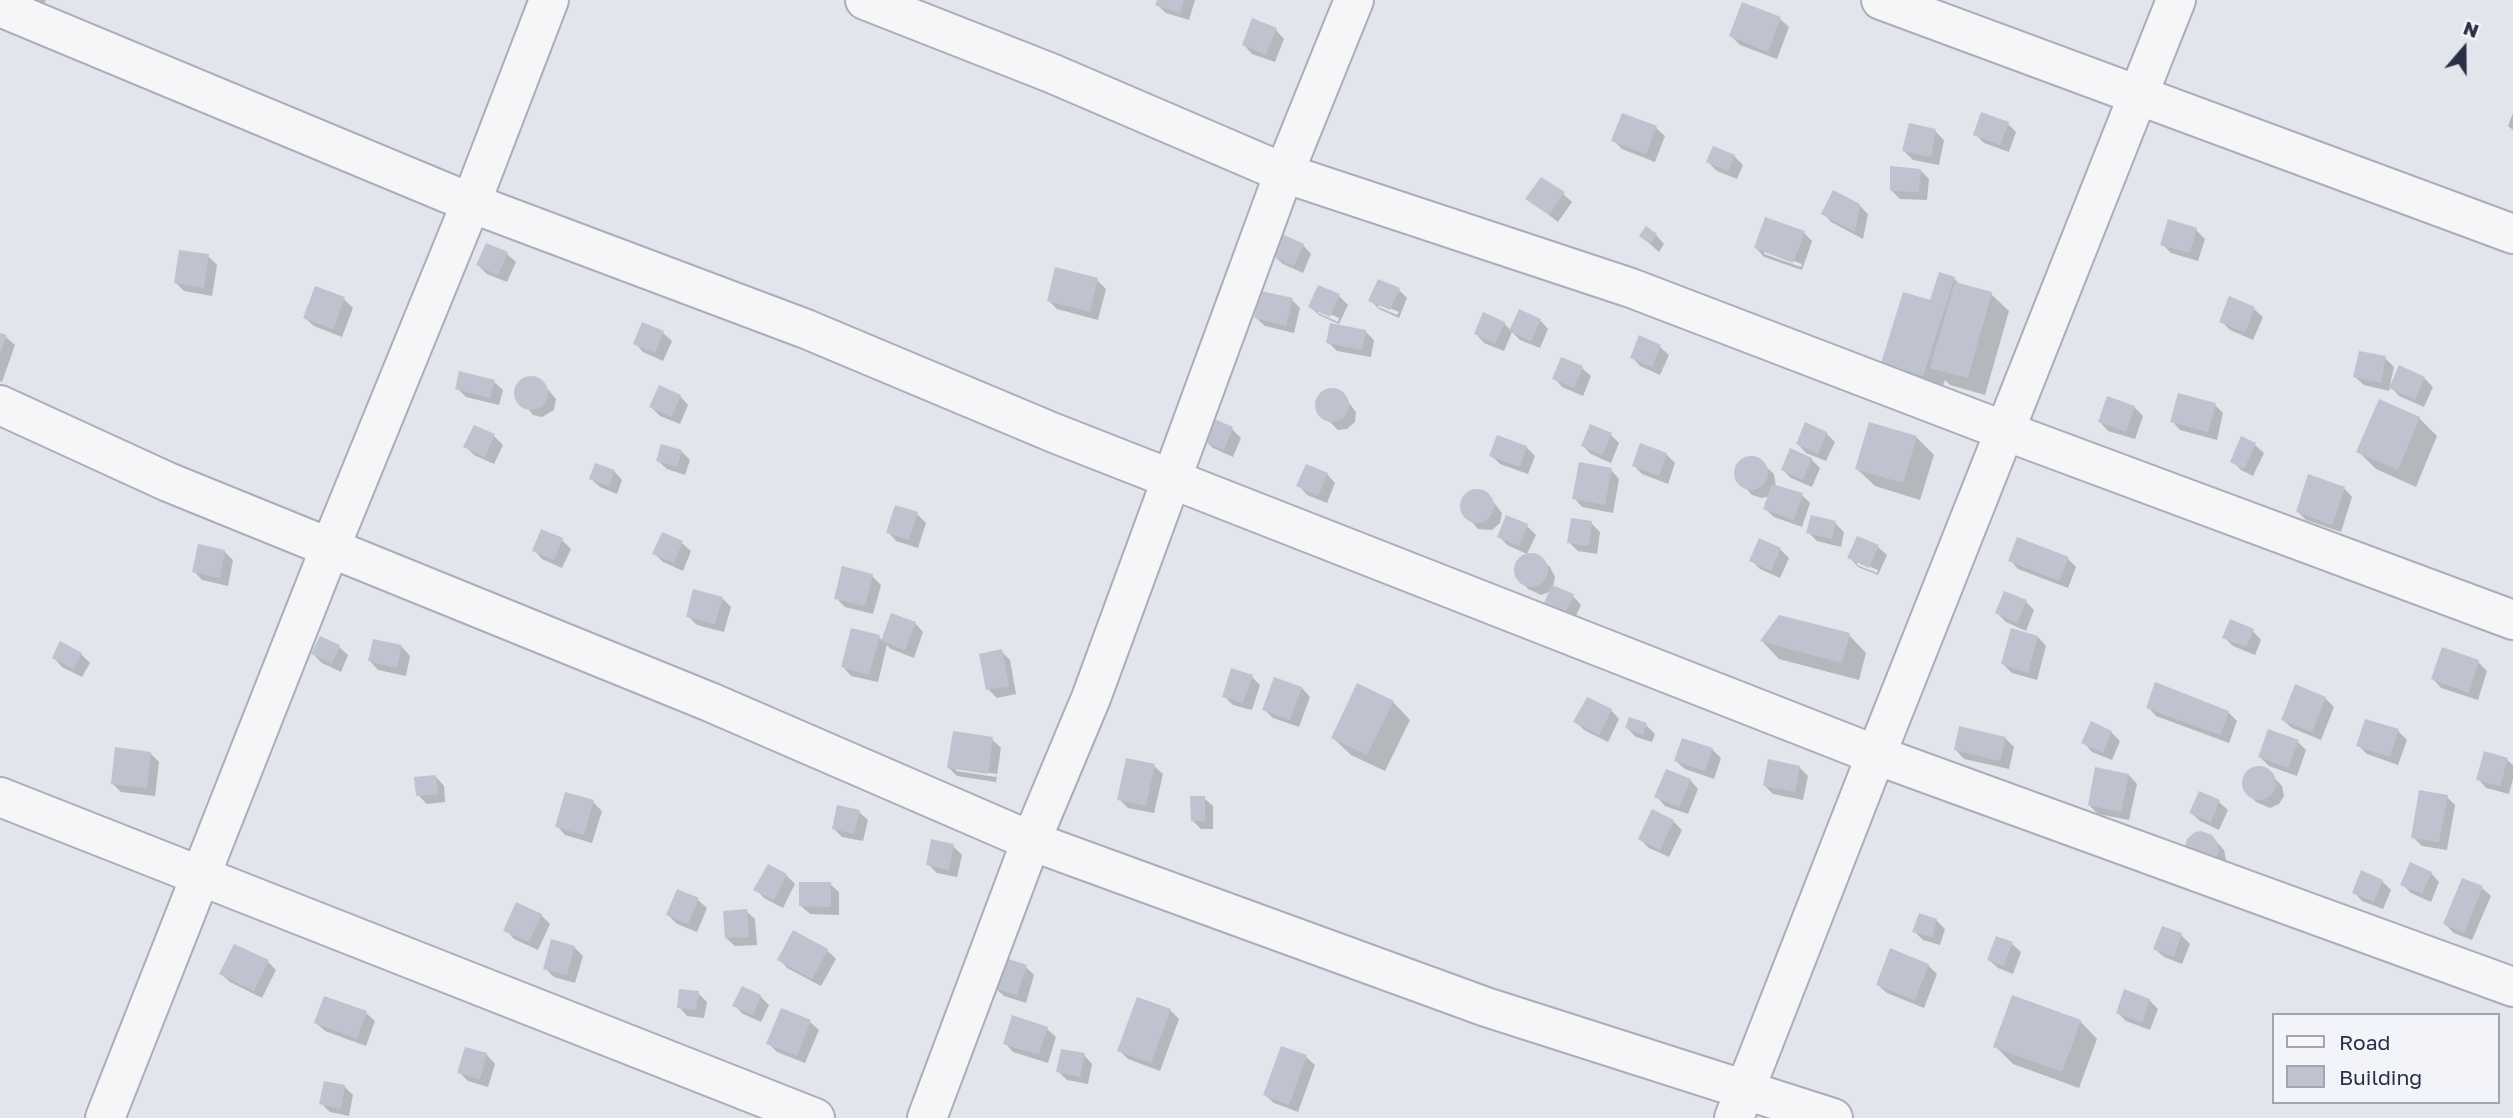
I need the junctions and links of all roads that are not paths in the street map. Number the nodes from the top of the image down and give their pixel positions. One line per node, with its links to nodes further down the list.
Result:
1 (549, 0): 9 (street)
2 (865, 0): 8 (street)
3 (1354, 0): 8 (street)
4 (1881, 0): 7 (street)
5 (2176, 0): 7 (street)
6 (0, 7): 9 (street)
7 (2137, 95): 10 (street); 12 (street)
8 (1284, 173): 12 (street); 13 (street)
9 (471, 204): 13 (street); 14 (street)
10 (2513, 234)
11 (0, 405): 14 (street)
12 (2005, 431): 15 (street); 16 (street)
13 (1172, 478): 16 (street); 18 (street)
14 (330, 548): 18 (street); 19 (street)
15 (2513, 620)
16 (1876, 755): 20 (street); 21 (street)
17 (0, 797): 19 (street)
18 (1031, 841): 21 (street); 24 (street)
19 (200, 875): 22 (street); 23 (street)
20 (2513, 987)
21 (1739, 1104): 25 (street)
22 (105, 1118)
23 (815, 1118)
24 (928, 1118)
25 (1833, 1118)

